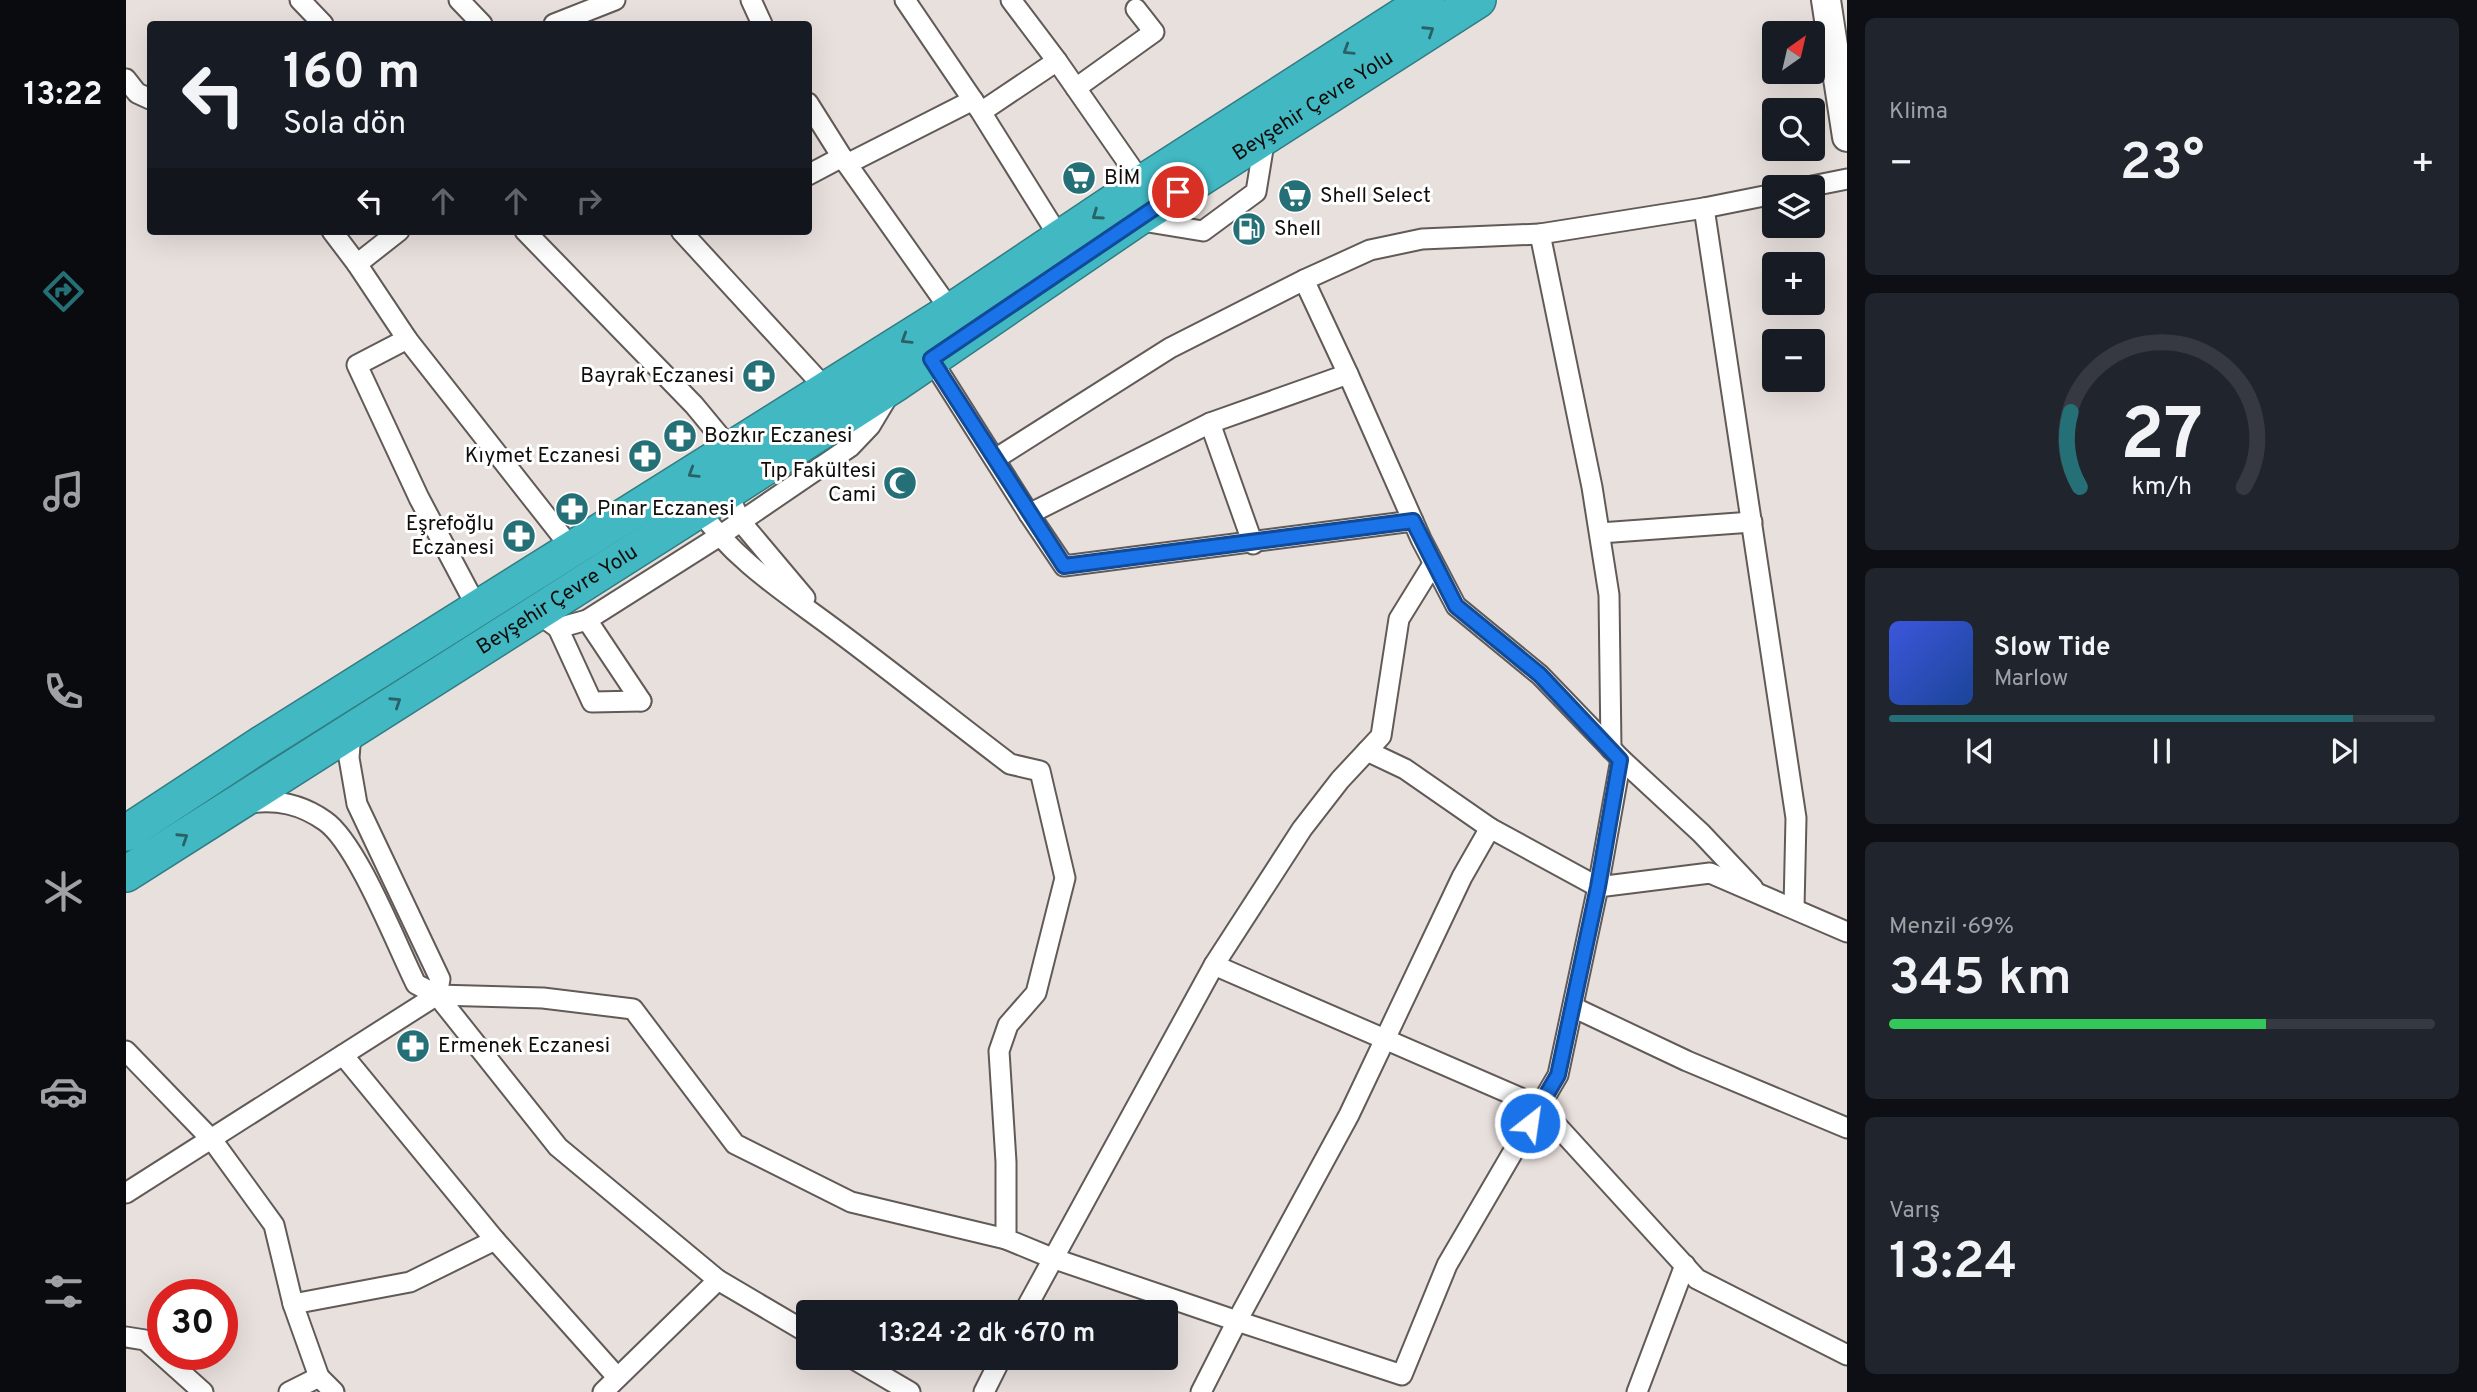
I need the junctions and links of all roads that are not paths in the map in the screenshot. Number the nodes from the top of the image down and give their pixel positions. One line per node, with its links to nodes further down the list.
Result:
1 (300, 0): 11 (street)
2 (459, 0): 12 (street)
3 (615, 0): 13 (street)
4 (751, 0): 14 (street)
5 (905, 0): 19 (street)
6 (1011, 0): 15 (street)
7 (1427, 0): 26 (highway, Beyşehir Çevre Yolu, one-way to 26)
8 (1478, 0): 21 (highway, Beyşehir Çevre Yolu, one-way to 8)
9 (1826, 0): 22 (street)
10 (1136, 9): 17 (street)
11 (320, 21)
12 (479, 21)
13 (562, 21)
14 (761, 21)
15 (1057, 61): 17 (street); 19 (street)
16 (126, 79): 18 (street)
17 (1076, 88): 26 (street)
18 (147, 98)
19 (977, 106): 23 (street); 36 (street)
20 (812, 109): 23 (street)
21 (1265, 137): 30 (highway, Beyşehir Çevre Yolu); 30 (street)
22 (1847, 137)
23 (844, 160): 24 (street); 39 (street)
24 (812, 173)
25 (1847, 179): 27 (street)
26 (1142, 183): 36 (highway, Beyşehir Çevre Yolu, one-way to 36)
27 (1825, 183)
28 (1762, 196): 29 (street)
29 (1704, 208): 31 (street); 50 (street)
30 (1135, 220): 41 (highway, Beyşehir Çevre Yolu)
31 (1541, 234): 38 (street); 51 (street)
32 (335, 235): 37 (street)
33 (394, 235): 37 (street)
34 (529, 235): 45 (street)
35 (692, 235): 43 (street)
36 (1061, 240): 39 (highway, Beyşehir Çevre Yolu)
37 (357, 264): 40 (street)
38 (1304, 280): 42 (street); 46 (street)
39 (951, 311): 43 (highway, Beyşehir Çevre Yolu, one-way to 43)
40 (407, 339): 54 (street); 56 (street)
41 (931, 359): 46 (street); 47 (highway, Beyşehir Çevre Yolu)
42 (1348, 374): 44 (street); 49 (street)
43 (830, 387): 45 (highway, Beyşehir Çevre Yolu)
44 (1210, 423): 48 (street); 53 (street)
45 (735, 447): 54 (highway, Beyşehir Çevre Yolu, one-way to 54)
46 (995, 459): 48 (street)
47 (722, 508): 52 (street); 52 (street); 57 (highway, Beyşehir Çevre Yolu); 59 (street)
48 (1029, 514): 53 (street)
49 (1413, 521): 53 (street); 55 (street)
50 (1752, 522): 51 (street); 69 (street)
51 (1600, 533): 62 (street)
52 (718, 537): 58 (street); 59 (street)
53 (1253, 544)
54 (572, 549): 56 (highway, Beyşehir Çevre Yolu)
55 (1433, 564): 61 (street); 62 (street)
56 (482, 606): 65 (highway, Beyşehir Çevre Yolu)
57 (547, 620): 58 (street); 58 (street); 60 (highway, Beyşehir Çevre Yolu, one-way to 57)
58 (587, 620)
59 (835, 629): 81 (street)
60 (351, 732): 63 (highway, Beyşehir Çevre Yolu); 72 (street)
61 (1367, 751): 64 (street); 71 (street)
62 (1616, 754): 67 (street); 68 (street)
63 (234, 805): 66 (highway, Beyşehir Çevre Yolu, one-way to 63); 72 (street)
64 (1490, 828): 67 (street); 74 (street)
65 (126, 833)
66 (126, 874)
67 (1598, 887): 68 (street); 73 (street)
68 (1756, 891): 69 (street)
69 (1794, 908): 70 (street)
70 (1847, 932)
71 (1214, 965): 74 (street); 83 (street)
72 (437, 995): 76 (street); 81 (street); 85 (street)
73 (1573, 1007): 77 (street); 78 (street)
74 (1385, 1041): 77 (street); 88 (street)
75 (126, 1051): 79 (street)
76 (343, 1055): 79 (street); 82 (street)
77 (1539, 1106): 84 (street); 96 (street)
78 (1847, 1128)
79 (213, 1141): 80 (street); 87 (street)
80 (126, 1194)
81 (1006, 1239): 83 (street)
82 (495, 1240): 87 (street); 95 (street)
83 (1052, 1258): 86 (street); 88 (street)
84 (1685, 1265): 91 (street); 104 (street)
85 (718, 1280): 89 (street); 95 (street)
86 (1030, 1300)
87 (293, 1304): 94 (street)
88 (1237, 1321): 96 (street); 103 (street)
89 (796, 1326)
90 (126, 1337): 97 (street)
91 (1847, 1354)
92 (872, 1370): 101 (street)
93 (995, 1370): 102 (street)
94 (319, 1377): 98 (street); 99 (street)
95 (617, 1377): 100 (street)
96 (1403, 1383)
97 (203, 1392)
98 (289, 1392)
99 (334, 1392)
100 (603, 1392)
101 (910, 1392)
102 (984, 1392)
103 (1201, 1392)
104 (1637, 1392)

